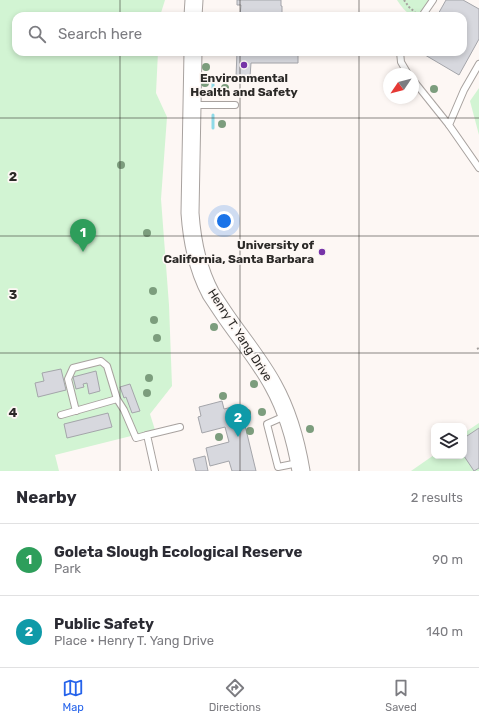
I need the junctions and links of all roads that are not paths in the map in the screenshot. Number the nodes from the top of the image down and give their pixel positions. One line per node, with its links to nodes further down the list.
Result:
1 (194, 0): 3 (street)
2 (433, 0): 4 (lane)
3 (194, 12)
4 (425, 12)
5 (193, 56): 10 (street, Henry T. Yang Drive)
6 (400, 56): 8 (lane)
7 (479, 64): 12 (lane)
8 (404, 68)
9 (419, 88): 12 (lane)
10 (191, 105): 11 (lane); 17 (street, Henry T. Yang Drive)
11 (236, 106)
12 (449, 125): 13 (lane)
13 (479, 168)
14 (117, 399): 15 (lane); 15 (lane); 19 (lane)
15 (76, 411): 16 (lane)
16 (61, 415)
17 (288, 416): 20 (street, Henry T. Yang Drive); 20 (lane)
18 (180, 427): 19 (lane)
19 (146, 435): 21 (lane)
20 (300, 467)
21 (154, 471)

